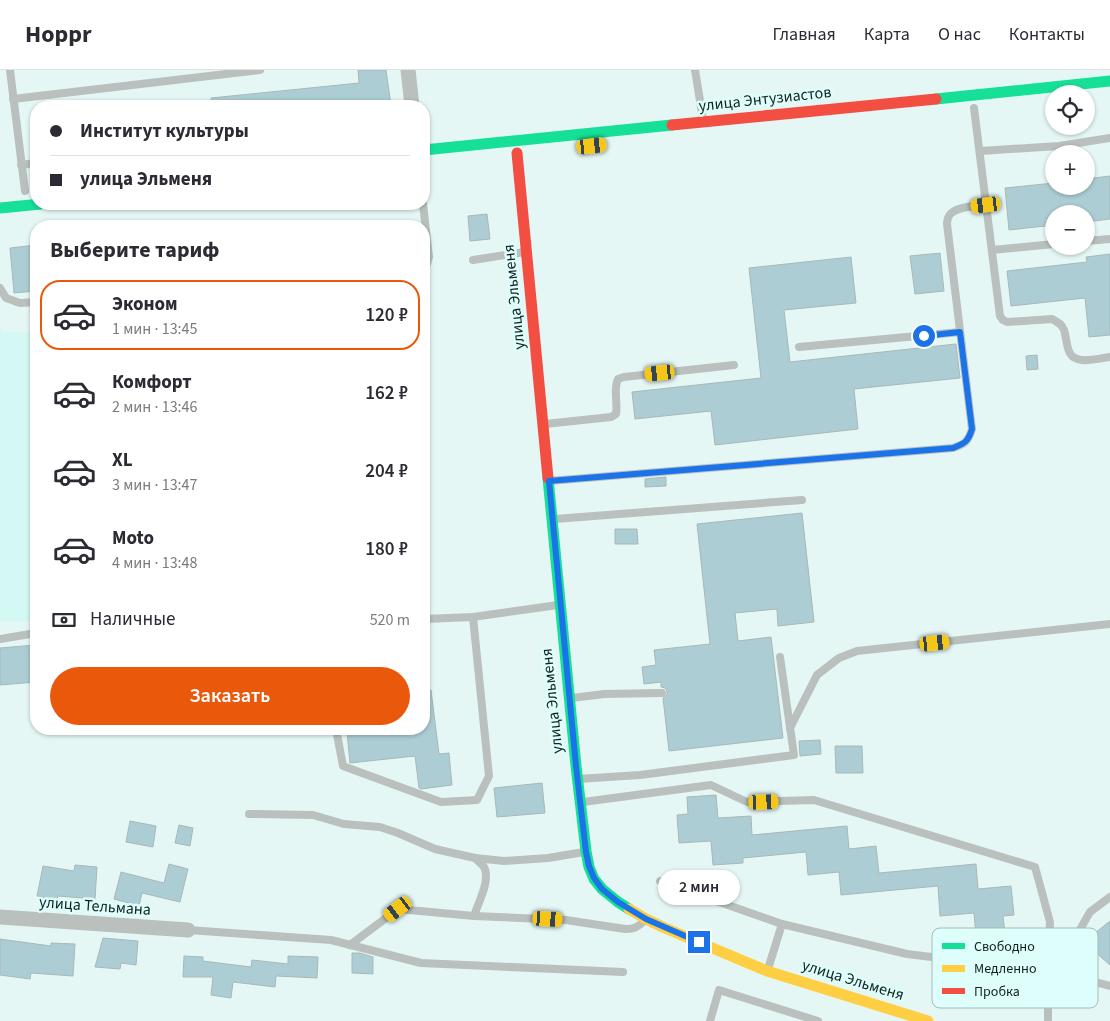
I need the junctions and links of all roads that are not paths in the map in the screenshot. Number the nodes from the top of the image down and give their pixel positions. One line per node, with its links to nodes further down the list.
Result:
1 (10, 70): 9 (lane)
2 (260, 70): 9 (lane)
3 (408, 70): 10 (street)
4 (695, 70): 12 (lane)
5 (1091, 80): 6 (street, улица Энтузиастов); 7 (street); 8 (street, улица Энтузиастов)
6 (1110, 81)
7 (1091, 85)
8 (972, 95): 11 (street); 12 (street, улица Энтузиастов)
9 (13, 99): 19 (lane)
10 (411, 100)
11 (974, 108): 16 (lane)
12 (703, 121): 13 (street); 15 (street, улица Энтузиастов)
13 (705, 135)
14 (1110, 138): 16 (lane)
15 (430, 149)
16 (980, 151): 23 (lane)
17 (517, 153): 29 (street, улица Эльменя)
18 (30, 164): 19 (lane)
19 (21, 165): 20 (lane)
20 (26, 191): 21 (street)
21 (26, 205): 22 (street); 24 (street)
22 (30, 205)
23 (986, 205): 28 (lane); 33 (lane)
24 (0, 208)
25 (1110, 239): 26 (lane)
26 (1095, 240)
27 (1045, 245): 28 (lane)
28 (992, 250): 35 (lane)
29 (527, 252): 30 (lane); 37 (street, улица Эльменя)
30 (473, 260)
31 (0, 288): 32 (lane)
32 (30, 302)
33 (960, 332): 34 (lane); 38 (lane)
34 (799, 347)
35 (1110, 357)
36 (734, 366): 37 (lane)
37 (544, 424): 38 (street, улица Эльменя)
38 (549, 481): 40 (street, улица Эльменя)
39 (802, 500): 40 (lane)
40 (553, 520): 41 (street, улица Эльменя)
41 (560, 605): 42 (lane); 49 (street, улица Эльменя)
42 (473, 617): 43 (lane); 51 (lane)
43 (430, 618)
44 (1110, 624): 50 (lane)
45 (30, 635): 46 (lane)
46 (0, 639)
47 (780, 657): 50 (lane)
48 (662, 693): 49 (lane)
49 (570, 699): 52 (street, улица Эльменя)
50 (790, 728): 52 (lane)
51 (337, 735)
52 (578, 780): 53 (street, улица Эльменя)
53 (580, 802): 55 (street, улица Эльменя); 63 (lane)
54 (250, 814): 56 (lane)
55 (586, 852): 56 (lane); 61 (street, улица Эльменя)
56 (475, 858): 59 (lane)
57 (660, 881): 62 (lane)
58 (1110, 896): 64 (lane)
59 (474, 916): 61 (lane); 66 (lane)
60 (0, 917): 65 (street, улица Тельмана)
61 (646, 919): 68 (street, улица Эльменя)
62 (782, 924): 67 (lane); 68 (lane)
63 (1050, 928)
64 (1080, 928)
65 (188, 930): 66 (lane)
66 (350, 945): 69 (lane)
67 (932, 957)
68 (767, 971): 73 (street, улица Эльменя)
69 (622, 972)
70 (1049, 1008): 74 (lane)
71 (710, 1021): 72 (lane)
72 (818, 1021)
73 (928, 1021)
74 (1048, 1021)

